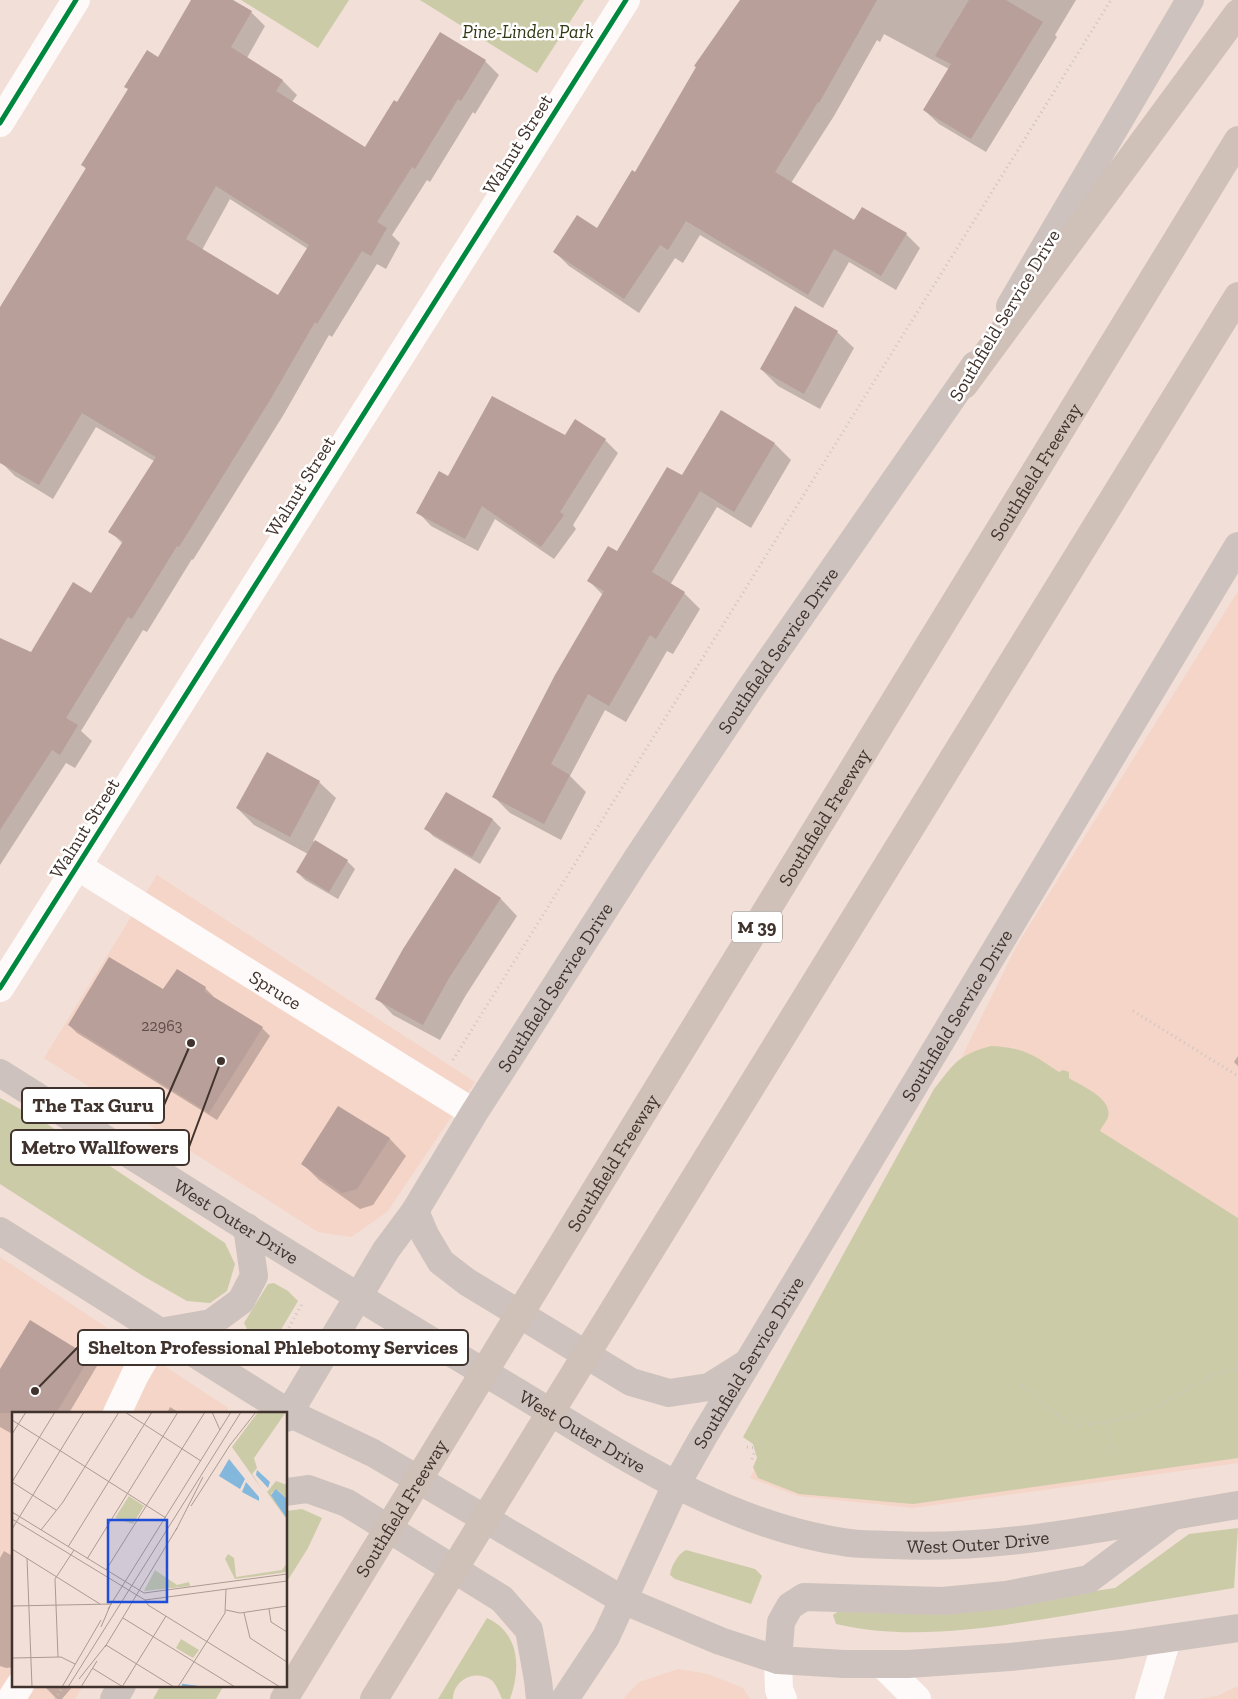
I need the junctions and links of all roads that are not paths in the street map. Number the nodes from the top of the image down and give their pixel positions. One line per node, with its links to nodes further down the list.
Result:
1 (76, 0): 5 (street)
2 (626, 0): 10 (street, Walnut Street)
3 (1190, 0): 8 (main road, Southfield Service Drive)
4 (1238, 13): 8 (highway)
5 (0, 123)
6 (1238, 140): 37 (highway, Southfield Freeway / M 39)
7 (1238, 296): 38 (highway)
8 (964, 385): 13 (main road, Southfield Service Drive)
9 (1238, 546): 19 (main road, Southfield Service Drive)
10 (77, 866): 11 (street, Walnut Street); 13 (street, Spruce)
11 (0, 988)
12 (0, 1073): 15 (main road, West Outer Drive)
13 (474, 1113): 14 (main road, Southfield Service Drive)
14 (415, 1211): 17 (main road, Southfield Service Drive); 19 (main road)
15 (248, 1227): 17 (main road, West Outer Drive); 18 (main road)
16 (0, 1231): 18 (main road)
17 (358, 1296): 22 (main road, Southfield Service Drive); 24 (main road, West Outer Drive)
18 (160, 1332): 20 (street); 21 (main road)
19 (752, 1359): 24 (main road, Southfield Service Drive)
20 (117, 1412)
21 (282, 1412)
22 (288, 1413)
23 (288, 1415): 28 (main road)
24 (676, 1485): 27 (main road, West Outer Drive); 28 (main road, Southfield Service Drive)
25 (288, 1492): 39 (main road)
26 (1238, 1505): 27 (main road, West Outer Drive)
27 (1174, 1515): 31 (main road)
28 (624, 1600): 31 (main road); 40 (main road, Southfield Service Drive)
29 (1238, 1628): 30 (main road)
30 (1166, 1639): 32 (main road); 43 (street)
31 (778, 1660): 32 (main road); 41 (street)
32 (882, 1664): 42 (street)
33 (19, 1686): 35 (street)
34 (121, 1686): 36 (main road)
35 (11, 1699)
36 (114, 1699)
37 (284, 1699)
38 (374, 1699)
39 (540, 1699)
40 (565, 1699)
41 (783, 1699)
42 (917, 1699)
43 (1149, 1699)

